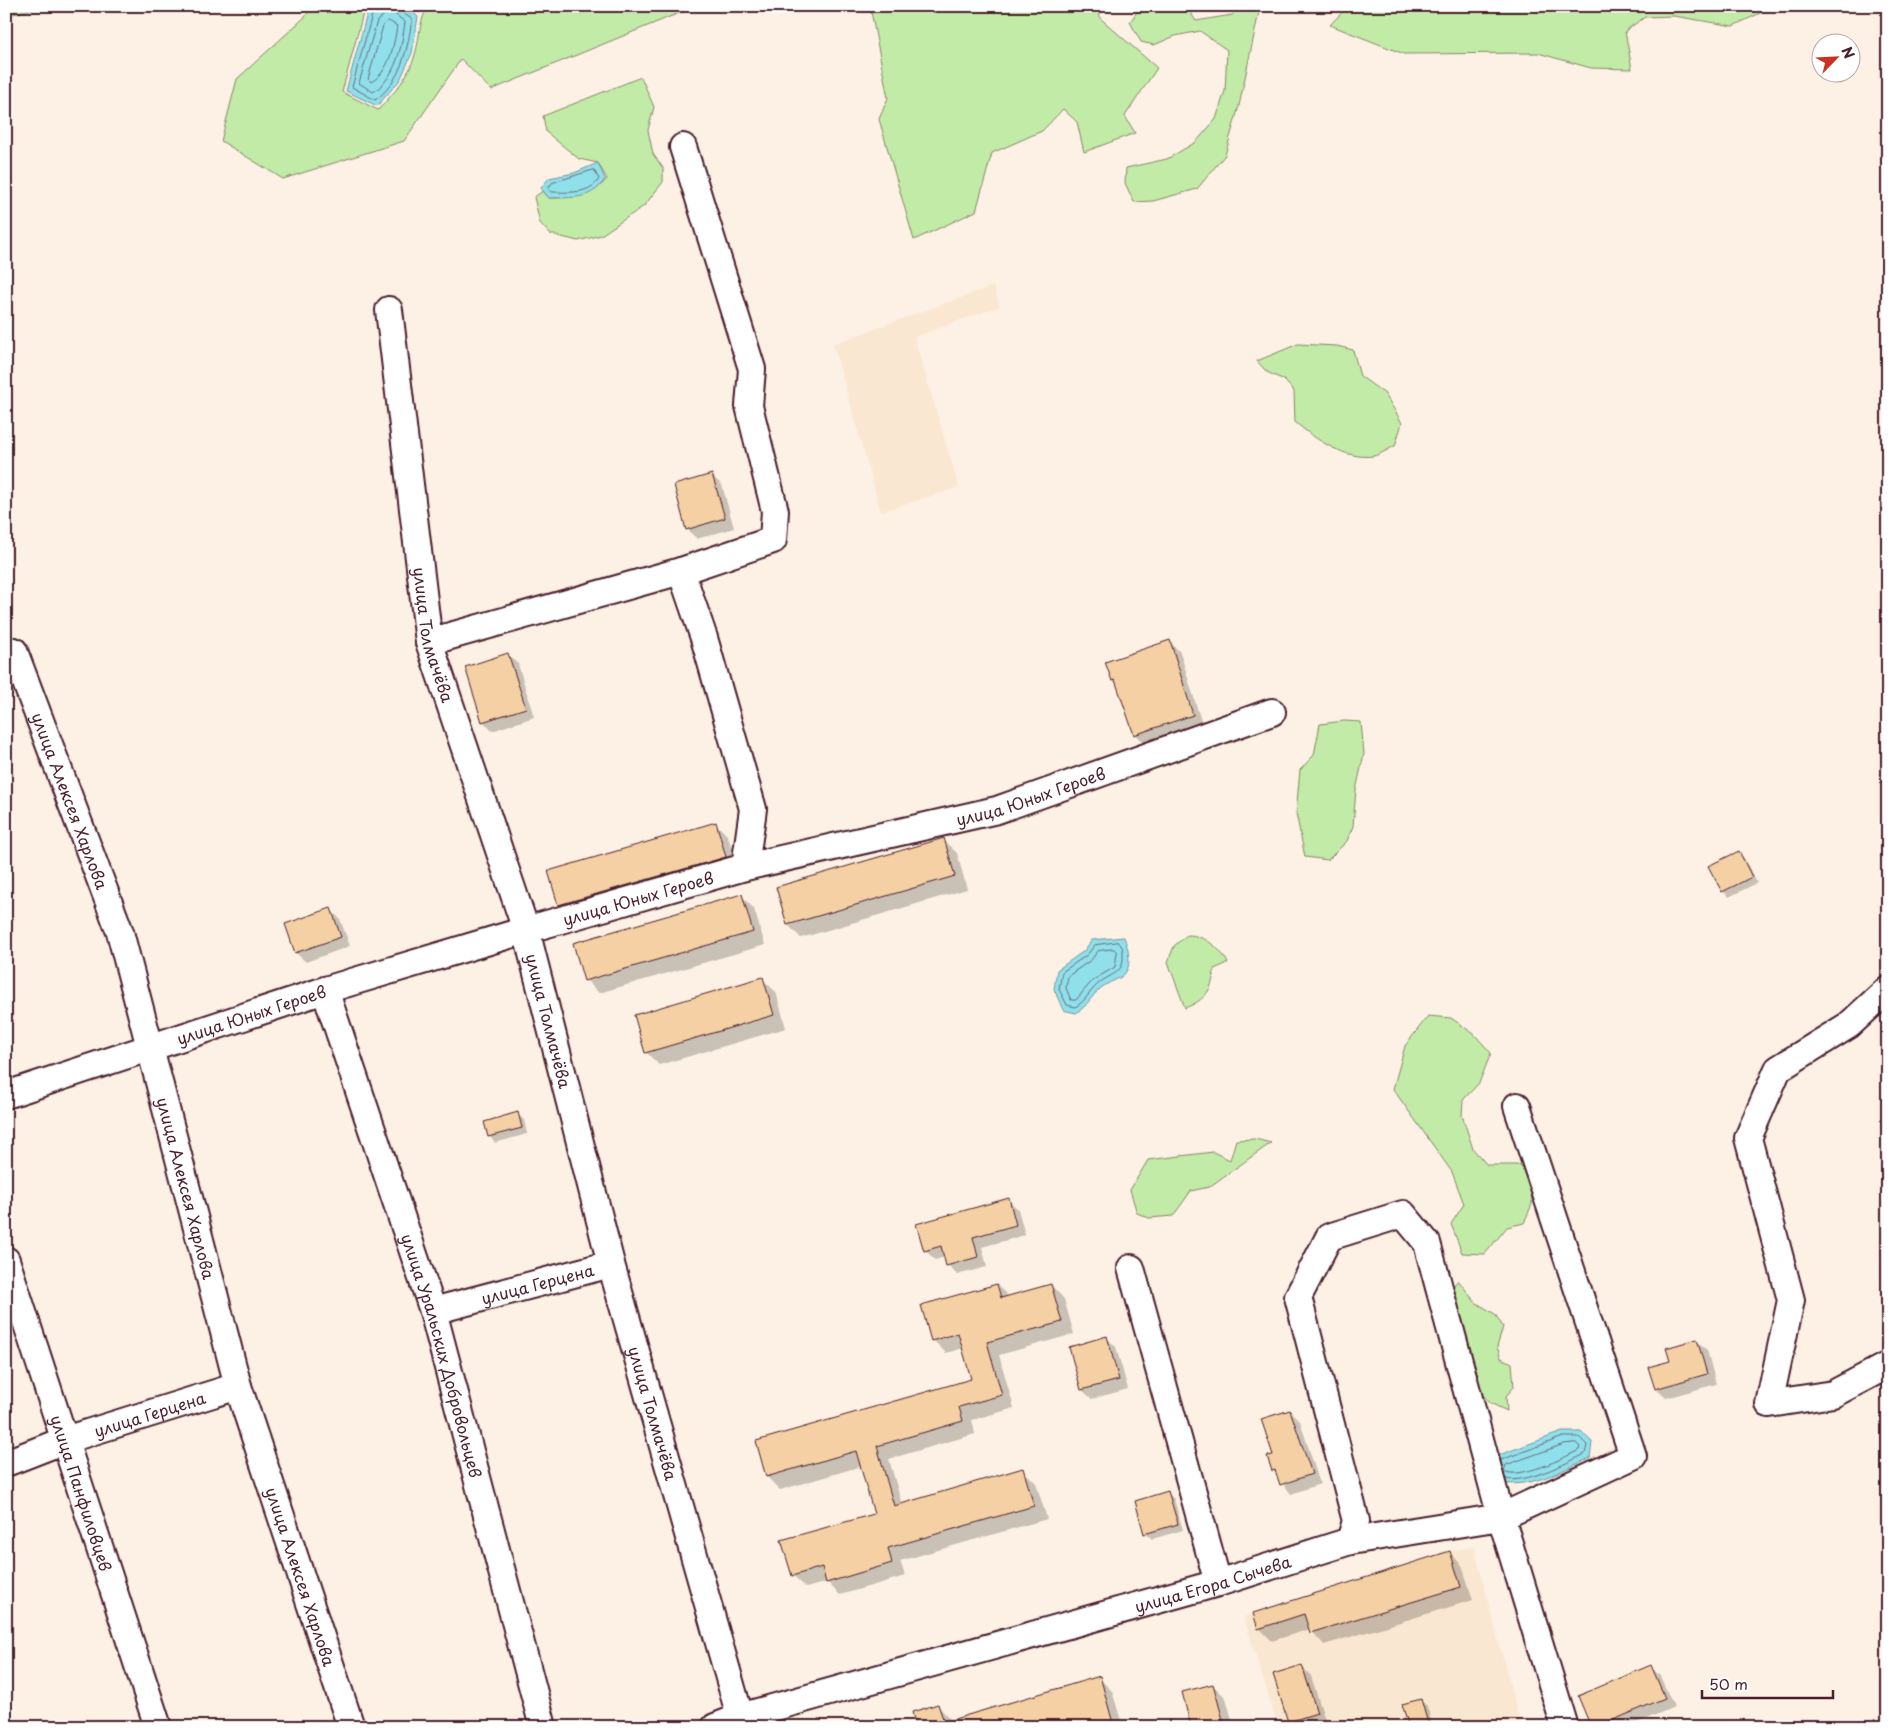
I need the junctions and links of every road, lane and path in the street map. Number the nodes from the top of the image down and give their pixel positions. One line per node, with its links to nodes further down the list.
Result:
1 (683, 147): 3 (street)
2 (390, 310): 4 (street, улица Толмачёва)
3 (681, 571): 4 (street); 7 (street)
4 (429, 642): 8 (street, улица Толмачёва)
5 (14, 651): 11 (street, улица Алексея Харлова)
6 (1272, 712): 7 (street, улица Юных Героев)
7 (745, 867): 8 (street, улица Юных Героев)
8 (526, 930): 9 (street, улица Юных Героев); 15 (street, улица Толмачёва)
9 (325, 990): 11 (street, улица Юных Героев); 17 (street, улица Уральских Добровольцев)
10 (1888, 990): 18 (street)
11 (151, 1048): 12 (street, улица Юных Героев); 19 (street, улица Алексея Харлова)
12 (6, 1095)
13 (1517, 1106): 22 (street, улица Егора Сычева)
14 (6, 1260): 20 (street, улица Панфиловцев)
15 (611, 1264): 17 (street, улица Герцена); 25 (street, улица Толмачёва)
16 (1131, 1268): 24 (street)
17 (433, 1311): 28 (street, улица Уральских Добровольцев)
18 (1888, 1366)
19 (238, 1386): 20 (street, улица Герцена); 27 (street, улица Алексея Харлова)
20 (65, 1440): 21 (street, улица Герцена); 26 (street, улица Панфиловцев)
21 (6, 1463)
22 (1501, 1517): 23 (street, улица Егора Сычева); 23 (street); 30 (street)
23 (1350, 1541): 24 (street, улица Егора Сычева)
24 (1218, 1583): 25 (street, улица Егора Сычева)
25 (742, 1722): 29 (street, улица Егора Сычева)
26 (158, 1727)
27 (351, 1727)
28 (543, 1727)
29 (715, 1727)
30 (1565, 1727)

